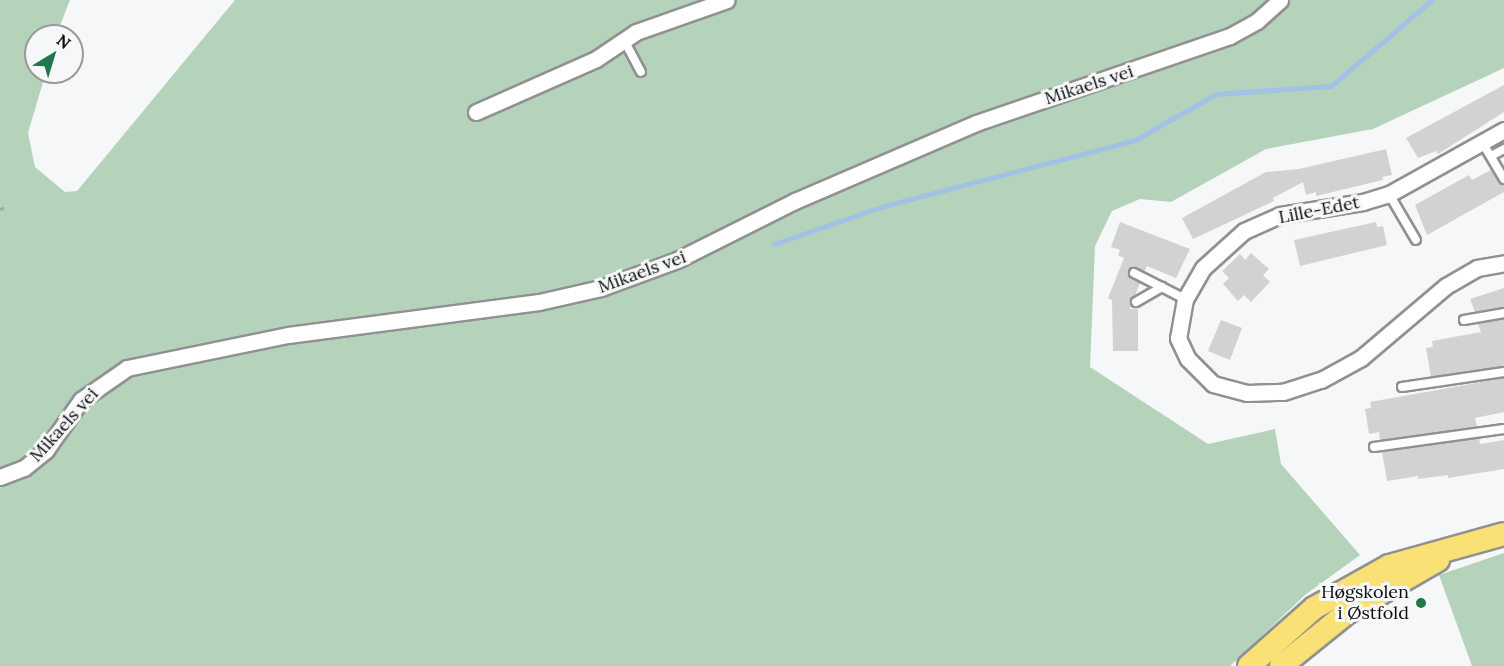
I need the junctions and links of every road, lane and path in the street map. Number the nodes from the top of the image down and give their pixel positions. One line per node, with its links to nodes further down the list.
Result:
1 (728, 0): 3 (street)
2 (1280, 0): 26 (street, Mikaels vei)
3 (624, 40): 4 (lane); 5 (street)
4 (641, 72)
5 (476, 112)
6 (1504, 130): 7 (street, Lille-Edet)
7 (1482, 142): 9 (lane); 11 (street, Lille-Edet)
8 (1504, 149): 9 (lane)
9 (1491, 156): 10 (lane)
10 (1504, 178)
11 (1389, 194): 14 (lane); 18 (street, Lille-Edet)
12 (6, 207): 13 (path)
13 (0, 209)
14 (1416, 240)
15 (1504, 263): 18 (street, Lille-Edet)
16 (1134, 273): 17 (lane)
17 (1162, 287): 18 (lane); 19 (lane)
18 (1185, 299)
19 (1136, 302)
20 (1504, 313): 21 (lane)
21 (1464, 320)
22 (1504, 372): 23 (lane)
23 (1402, 387)
24 (1504, 429): 25 (lane)
25 (1374, 447)
26 (0, 477)
27 (1504, 534): 28 (main road)
28 (1466, 545): 29 (main road); 30 (main road)
29 (1249, 666)
30 (1281, 666)

